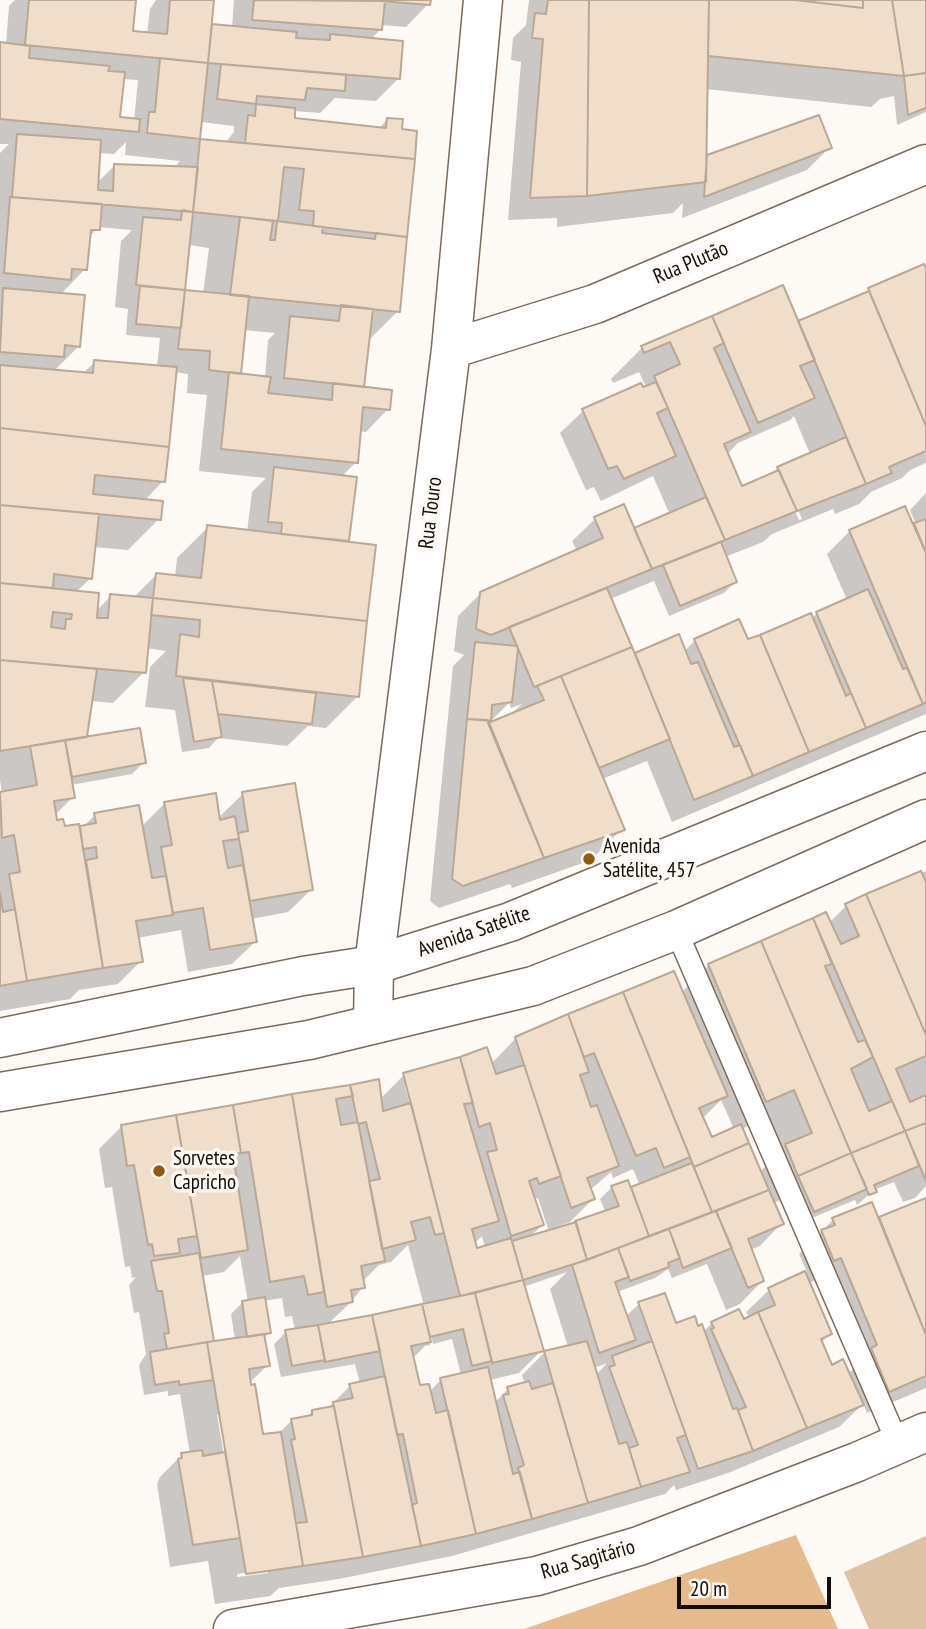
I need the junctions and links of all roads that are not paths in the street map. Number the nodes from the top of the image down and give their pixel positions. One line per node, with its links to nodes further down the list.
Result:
1 (483, 0): 3 (street, Rua Touro)
2 (926, 164): 3 (street, Rua Plutão)
3 (451, 349): 7 (street, Rua Touro)
4 (926, 751): 7 (street, Avenida Satélite)
5 (926, 819): 6 (street)
6 (677, 930): 8 (street); 11 (lane)
7 (374, 965): 8 (street, Rua Touro); 9 (street, Avenida Satélite)
8 (373, 1024): 10 (street)
9 (0, 1038)
10 (0, 1091)
11 (912, 1438): 12 (street, Rua Sagitário)
12 (233, 1629)

